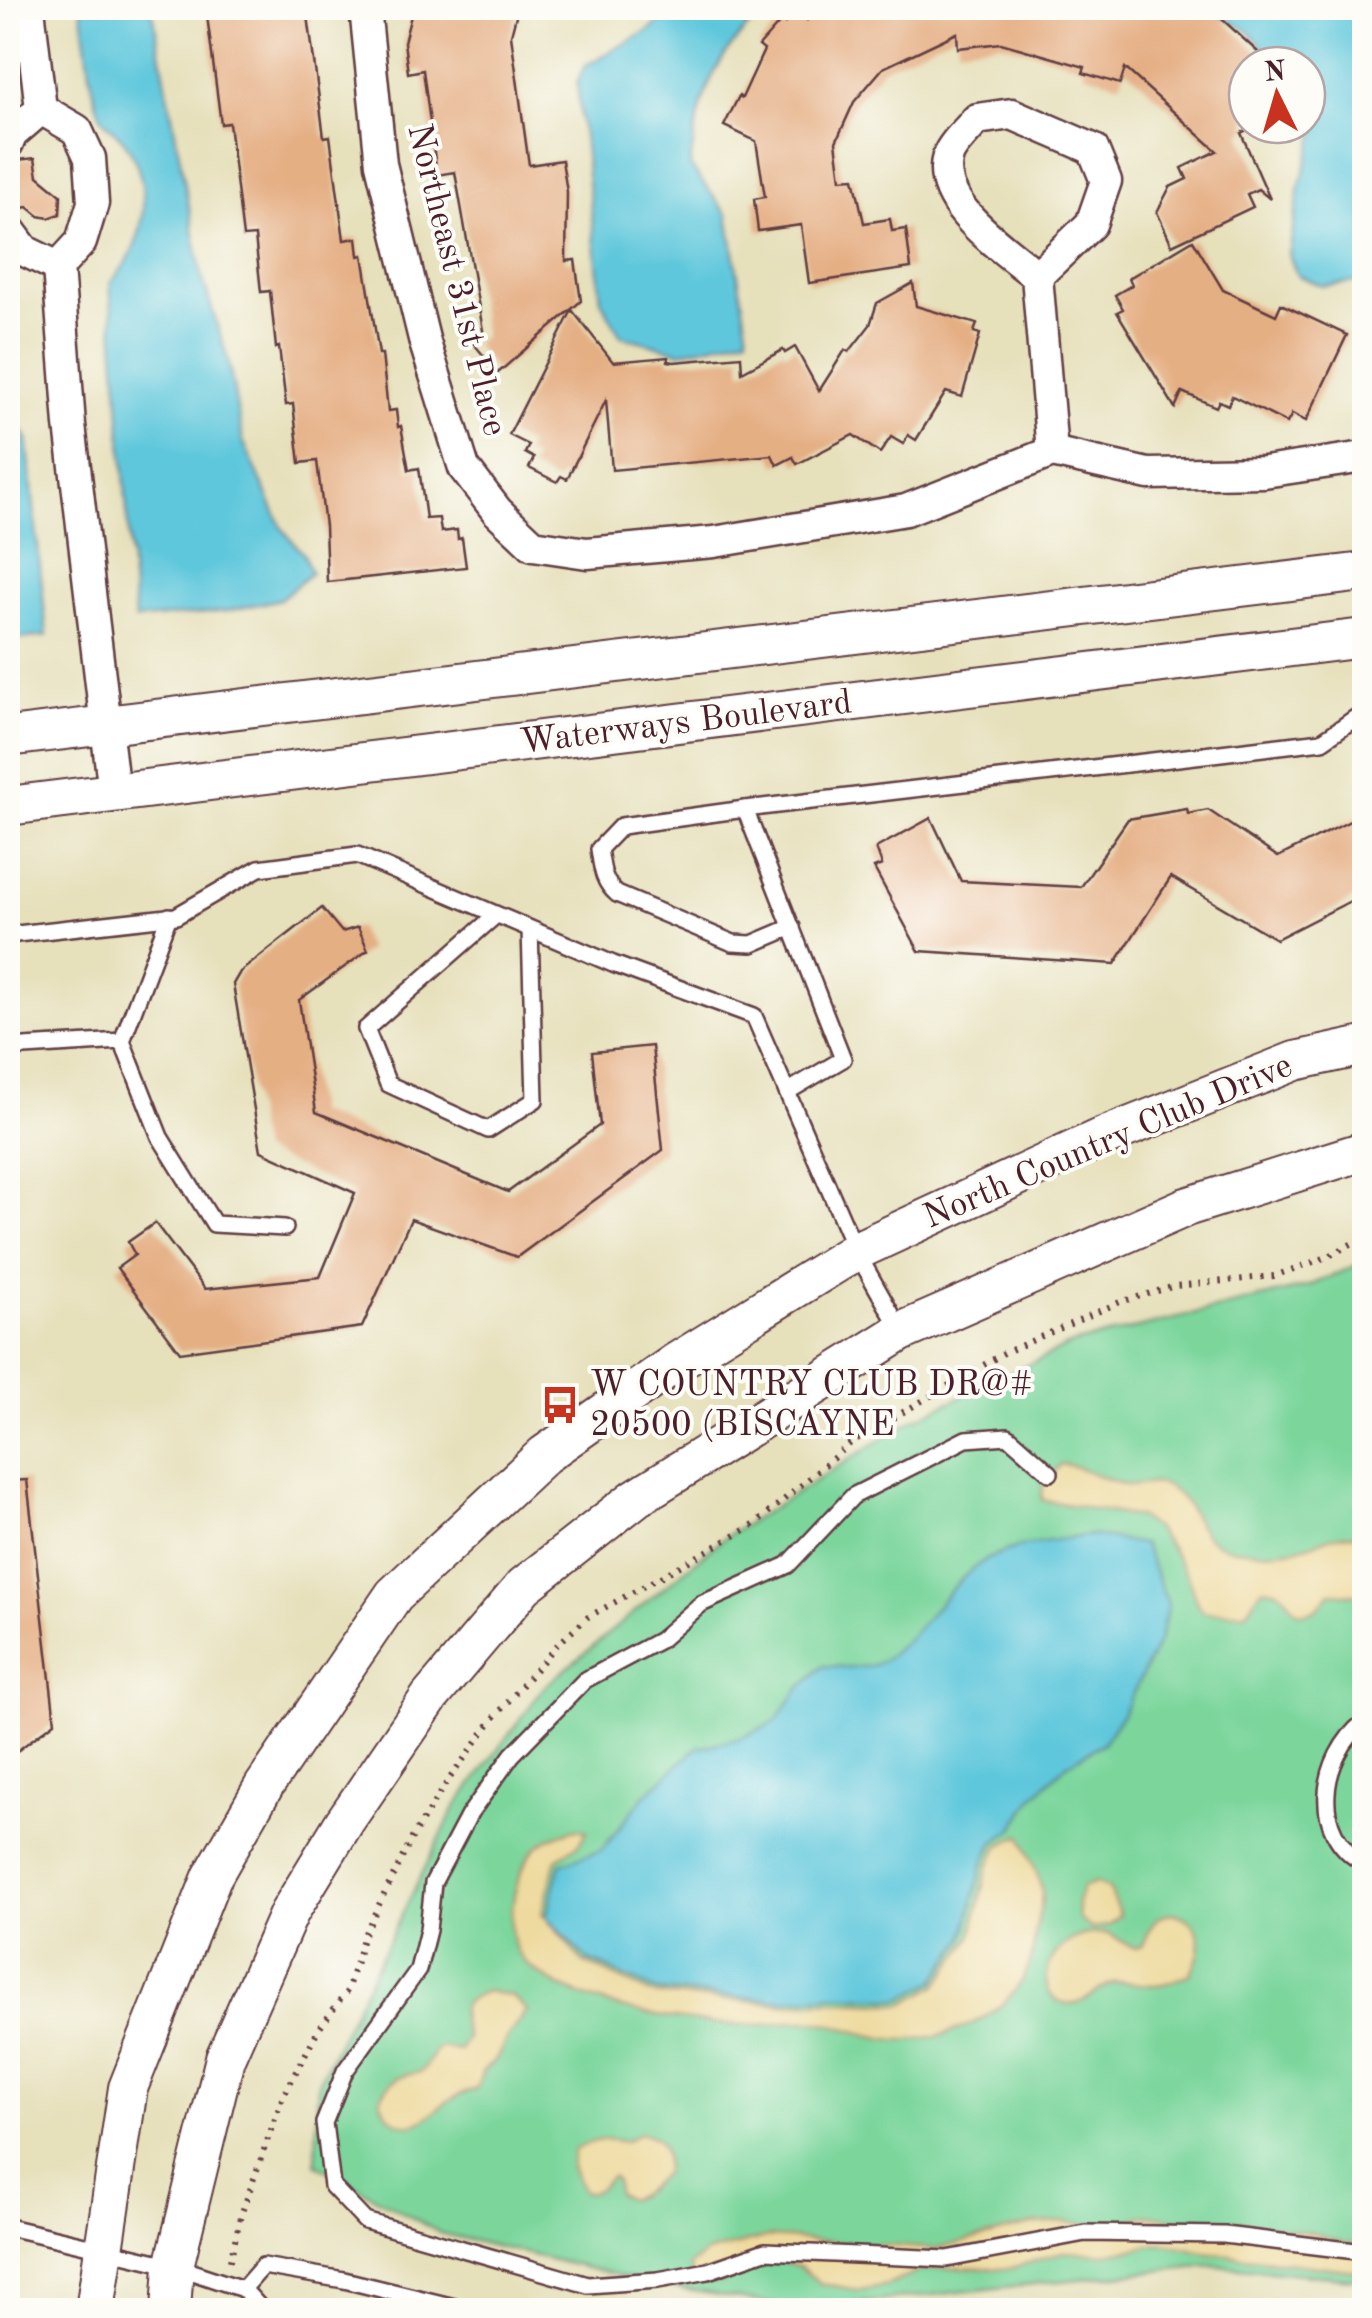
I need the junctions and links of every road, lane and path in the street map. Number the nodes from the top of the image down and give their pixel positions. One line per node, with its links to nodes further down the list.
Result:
1 (29, 8): 3 (street)
2 (365, 8): 8 (street, Northeast 31st Place)
3 (40, 109): 4 (street); 6 (street)
4 (8, 143)
5 (8, 228): 6 (street)
6 (58, 267): 13 (street)
7 (1037, 276): 7 (street); 8 (street)
8 (1052, 452): 9 (street)
9 (1364, 457)
10 (1364, 572): 13 (street, Waterways Boulevard)
11 (1364, 638): 15 (street, Waterways Boulevard)
12 (1364, 712): 17 (lane)
13 (106, 724): 14 (street, Waterways Boulevard); 15 (street)
14 (8, 737)
15 (114, 793): 16 (street, Waterways Boulevard)
16 (8, 806)
17 (746, 809): 20 (lane); 20 (lane)
18 (496, 915): 19 (lane); 21 (lane); 21 (lane)
19 (169, 916): 22 (lane); 23 (lane)
20 (792, 927): 26 (lane)
21 (530, 929): 26 (lane)
22 (8, 935)
23 (122, 1042): 25 (lane); 28 (lane)
24 (1364, 1046): 29 (street, North Country Club Drive)
25 (8, 1048)
26 (787, 1092): 29 (lane)
27 (1364, 1151): 30 (street)
28 (284, 1228)
29 (856, 1251): 30 (lane); 35 (street, North Country Club Drive)
30 (901, 1332): 37 (street)
31 (1050, 1473): 36 (lane)
32 (1364, 1722): 33 (lane)
33 (1364, 1863)
34 (8, 2227): 35 (lane)
35 (103, 2249): 37 (lane); 39 (street, North Country Club Drive)
36 (1364, 2252)
37 (174, 2266): 38 (lane); 40 (street)
38 (243, 2290): 41 (lane); 42 (lane)
39 (95, 2310)
40 (171, 2310)
41 (262, 2310)
42 (467, 2310)

